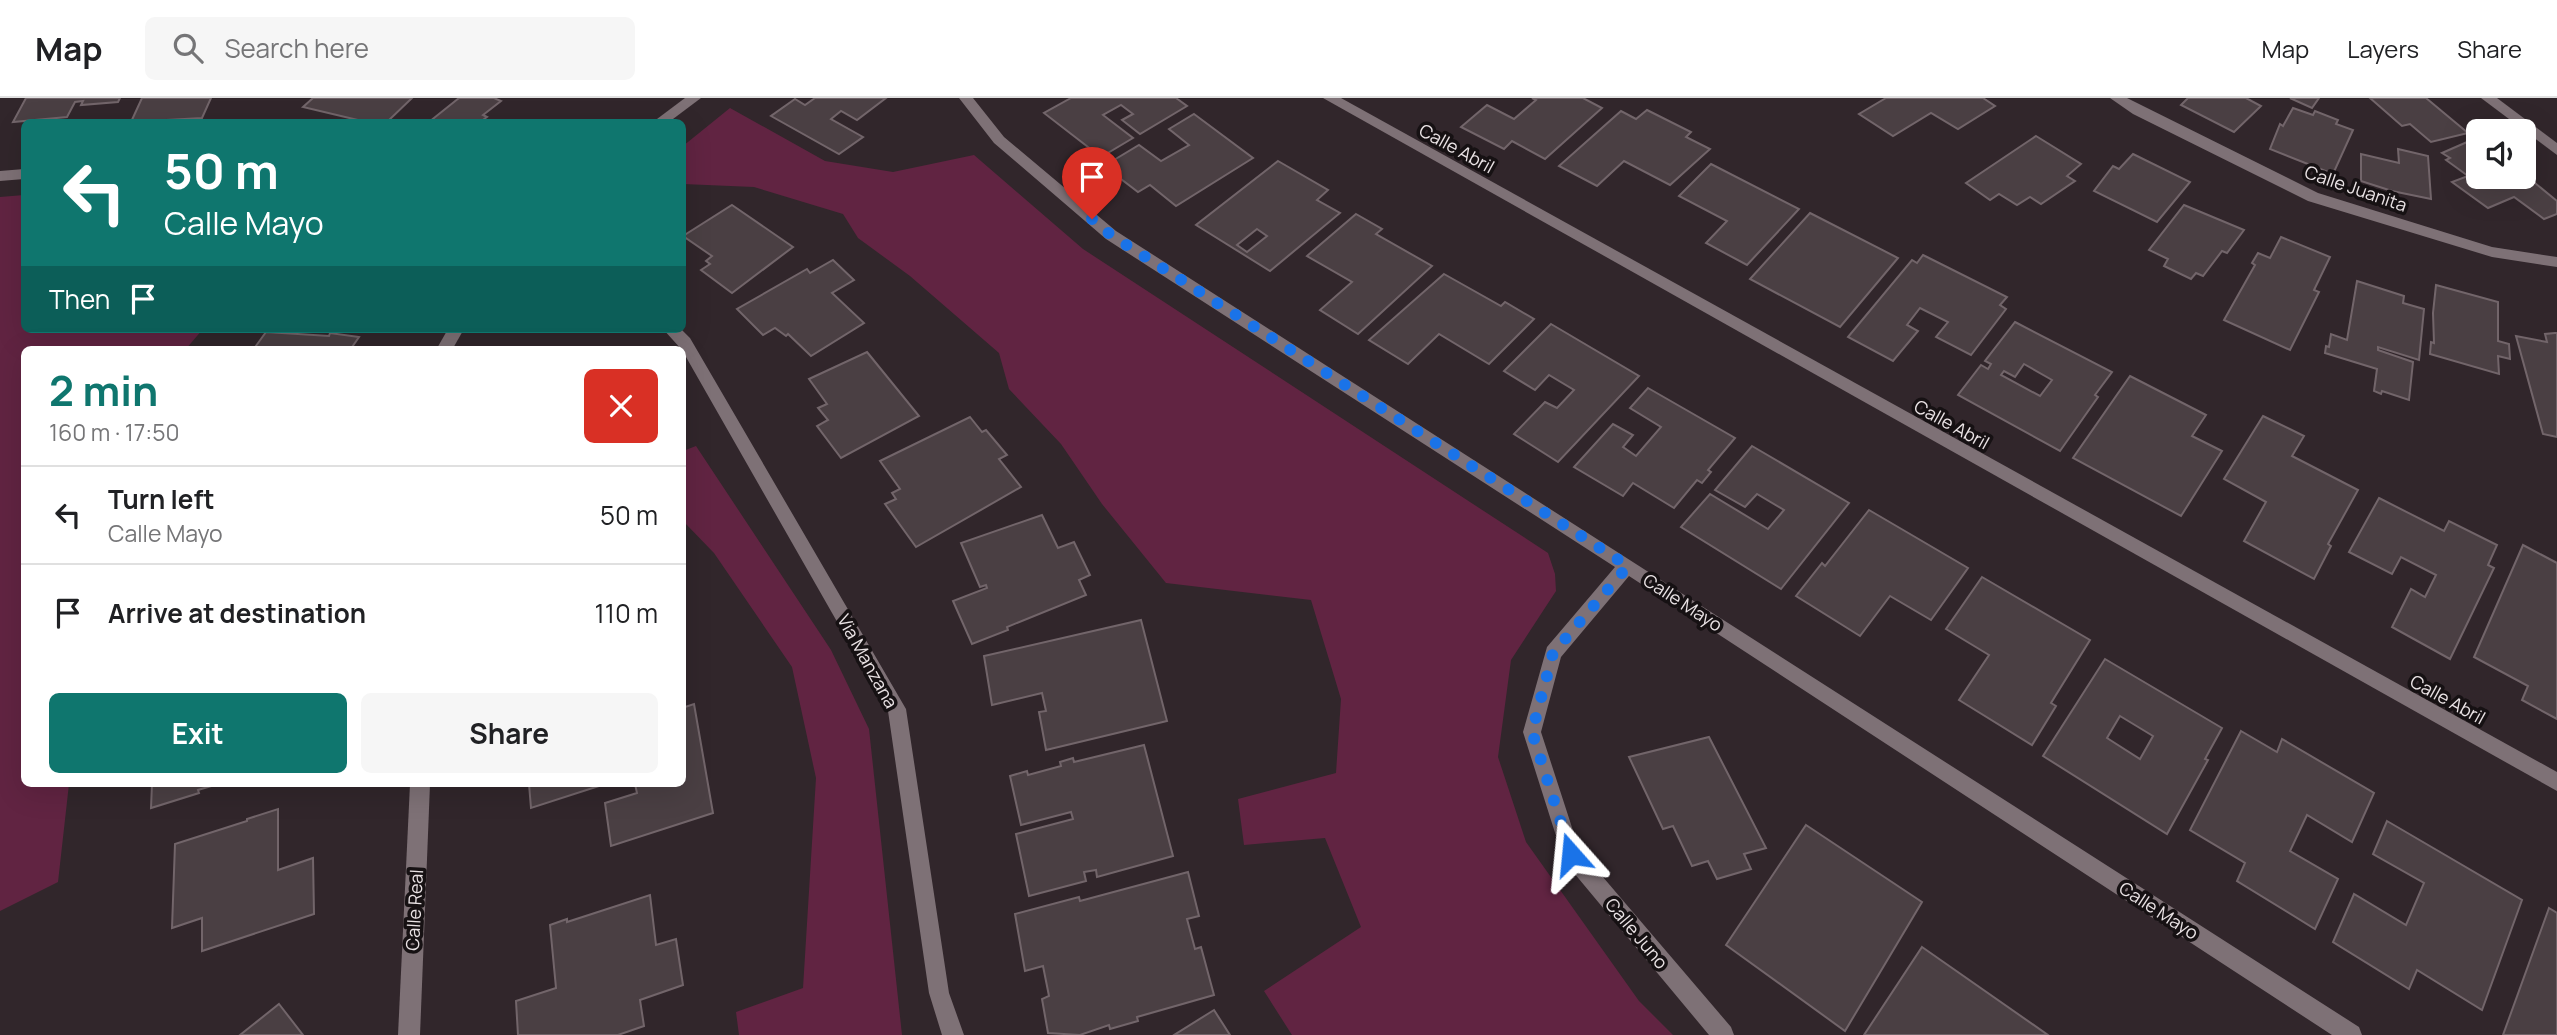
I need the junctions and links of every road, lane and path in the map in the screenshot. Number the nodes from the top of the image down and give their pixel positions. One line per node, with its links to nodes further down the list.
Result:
1 (694, 98): 6 (street)
2 (966, 98): 12 (street, Calle Mayo)
3 (1330, 98): 13 (street, Calle Abril)
4 (2117, 98): 10 (street, Calle Juanita)
5 (2488, 98): 7 (street)
6 (664, 119)
7 (2557, 150)
8 (21, 174): 9 (street)
9 (0, 176)
10 (2557, 262)
11 (675, 333): 16 (street, Via Manzana)
12 (1628, 566): 17 (street, Calle Juno); 18 (street, Calle Mayo)
13 (2557, 782)
14 (420, 787): 15 (street, Calle Real)
15 (409, 1035)
16 (953, 1035)
17 (1723, 1035)
18 (2351, 1035)

